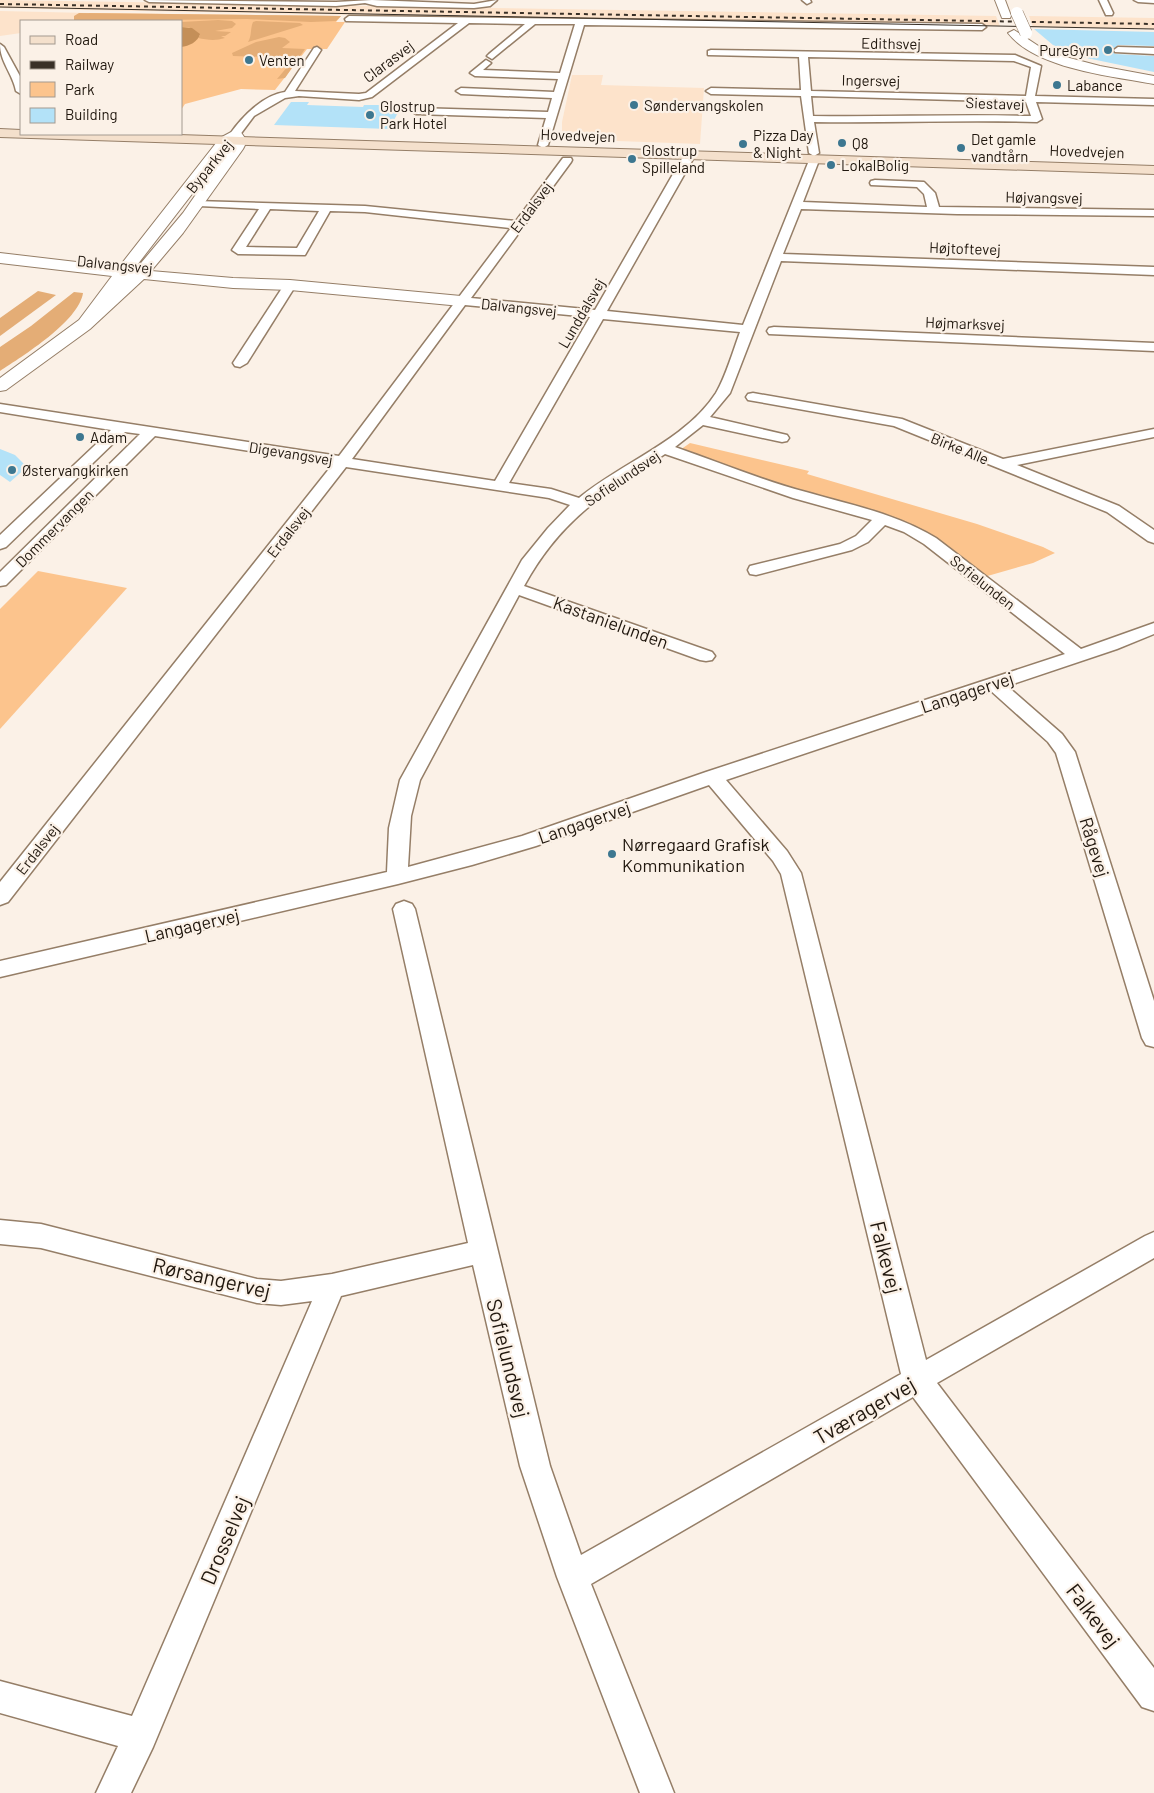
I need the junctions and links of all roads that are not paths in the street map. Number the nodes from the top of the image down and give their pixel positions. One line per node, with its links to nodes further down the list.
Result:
1 (149, 0): 7 (street)
2 (492, 0): 7 (street)
3 (1000, 0): 15 (street)
4 (1012, 0): 15 (street, bridge)
5 (1103, 0): 9 (street)
6 (1138, 0): 8 (street)
7 (203, 1)
8 (1154, 1)
9 (1109, 13)
10 (349, 19): 11 (street)
11 (466, 20): 12 (street); 28 (street, Clarasvej)
12 (533, 21): 13 (street); 22 (street)
13 (580, 22): 14 (street); 22 (street)
14 (982, 27)
15 (1020, 33): 23 (street); 24 (street)
16 (0, 47): 25 (street)
17 (317, 50): 28 (street)
18 (1118, 50): 19 (street)
19 (1154, 51)
20 (711, 53): 21 (street, Edithsvej)
21 (803, 55): 30 (street); 31 (street, Edithsvej)
22 (564, 76): 29 (street)
23 (1154, 76)
24 (1154, 80)
25 (20, 87)
26 (461, 91): 29 (street)
27 (711, 91): 30 (street, Ingersvej)
28 (288, 94): 42 (street)
29 (558, 94): 34 (street)
30 (808, 94): 31 (street, Ingersvej); 35 (street)
31 (1030, 99): 32 (street, Siestavej); 35 (street, Siestavej)
32 (1154, 102)
33 (416, 111): 34 (street)
34 (552, 115): 43 (street)
35 (808, 119): 45 (street)
36 (0, 128): 37 (main road)
37 (20, 128)
38 (0, 133): 40 (main road, Hovedvejen)
39 (182, 133): 42 (main road, Hovedvejen)
40 (20, 134)
41 (78, 135): 42 (main road, Hovedvejen)
42 (234, 139): 43 (main road, Hovedvejen); 44 (main road, Hovedvejen); 50 (street, Byparkvej); 60 (street, Byparkvej)
43 (543, 145): 45 (main road, Hovedvejen)
44 (689, 155): 45 (main road, Hovedvejen); 64 (street, Lunddalsvej)
45 (813, 156): 47 (main road, Hovedvejen); 48 (main road, Hovedvejen); 51 (street, Sofielundsvej)
46 (567, 160): 56 (street, Erdalsvej)
47 (1154, 163)
48 (1154, 170)
49 (875, 183): 54 (street)
50 (199, 203): 52 (street); 60 (street, Byparkvej)
51 (796, 205): 54 (street, Højvangsvej); 58 (street, Sofielundsvej)
52 (267, 206): 53 (street); 53 (street)
53 (326, 208): 56 (street)
54 (934, 210): 55 (street, Højvangsvej)
55 (1154, 213)
56 (518, 225): 63 (street, Erdalsvej)
57 (0, 252): 60 (street, Dalvangsvej)
58 (775, 257): 61 (street, Højtoftevej); 65 (street, Sofielundsvej)
59 (0, 258): 60 (street, Dalvangsvej)
60 (133, 270): 62 (street, Dalvangsvej); 69 (street, Byparkvej)
61 (1154, 271)
62 (290, 286): 63 (street, Dalvangsvej); 68 (street)
63 (461, 301): 64 (street, Dalvangsvej); 78 (street, Erdalsvej)
64 (599, 315): 65 (street, Dalvangsvej); 80 (street, Lunddalsvej)
65 (748, 329): 72 (street, Sofielundsvej)
66 (774, 331): 67 (street, Højmarksvej)
67 (1154, 347)
68 (240, 363)
69 (0, 386)
70 (753, 397): 79 (street, Birke Alle)
71 (0, 408): 73 (street, Digevangsvej)
72 (702, 420): 76 (street); 77 (street, Sofielundsvej)
73 (122, 427): 74 (street, Digevangsvej); 84 (street, Dommervangen)
74 (151, 432): 78 (street, Digevangsvej); 86 (street, Dommervangen)
75 (1154, 433): 79 (street)
76 (782, 438)
77 (664, 449): 81 (street, Sofielundsvej); 82 (street, Sofielunden)
78 (343, 462): 80 (street, Digevangsvej); 94 (street, Erdalsvej)
79 (1001, 464): 83 (street, Birke Alle)
80 (500, 486): 81 (street, Digevangsvej)
81 (582, 504): 87 (street, Sofielundsvej)
82 (883, 518): 85 (street); 89 (street, Sofielunden)
83 (1154, 538)
84 (0, 544)
85 (756, 570)
86 (0, 582)
87 (515, 588): 90 (street, Kastanielunden); 93 (street, Sofielundsvej)
88 (1154, 628): 89 (street, Langagervej)
89 (1077, 655): 91 (street, Langagervej)
90 (706, 656)
91 (993, 683): 92 (street, Langagervej); 97 (street, Rågevej)
92 (713, 776): 93 (street, Langagervej); 102 (street, Falkevej)
93 (398, 877): 96 (street, Langagervej)
94 (0, 897)
95 (404, 909): 100 (street, Sofielundsvej)
96 (0, 969)
97 (1154, 1038)
98 (0, 1232): 101 (street, Rørsangervej)
99 (1154, 1244): 102 (street, Tværagervej)
100 (483, 1251): 101 (street, Rørsangervej); 103 (street, Sofielundsvej)
101 (332, 1286): 106 (street, Drosselvej)
102 (917, 1380): 103 (street, Tværagervej); 104 (street, Falkevej)
103 (573, 1577): 108 (street, Sofielundsvej)
104 (1154, 1695)
105 (0, 1697): 106 (street)
106 (141, 1735): 107 (street, Drosselvej)
107 (113, 1793)
108 (657, 1793)

